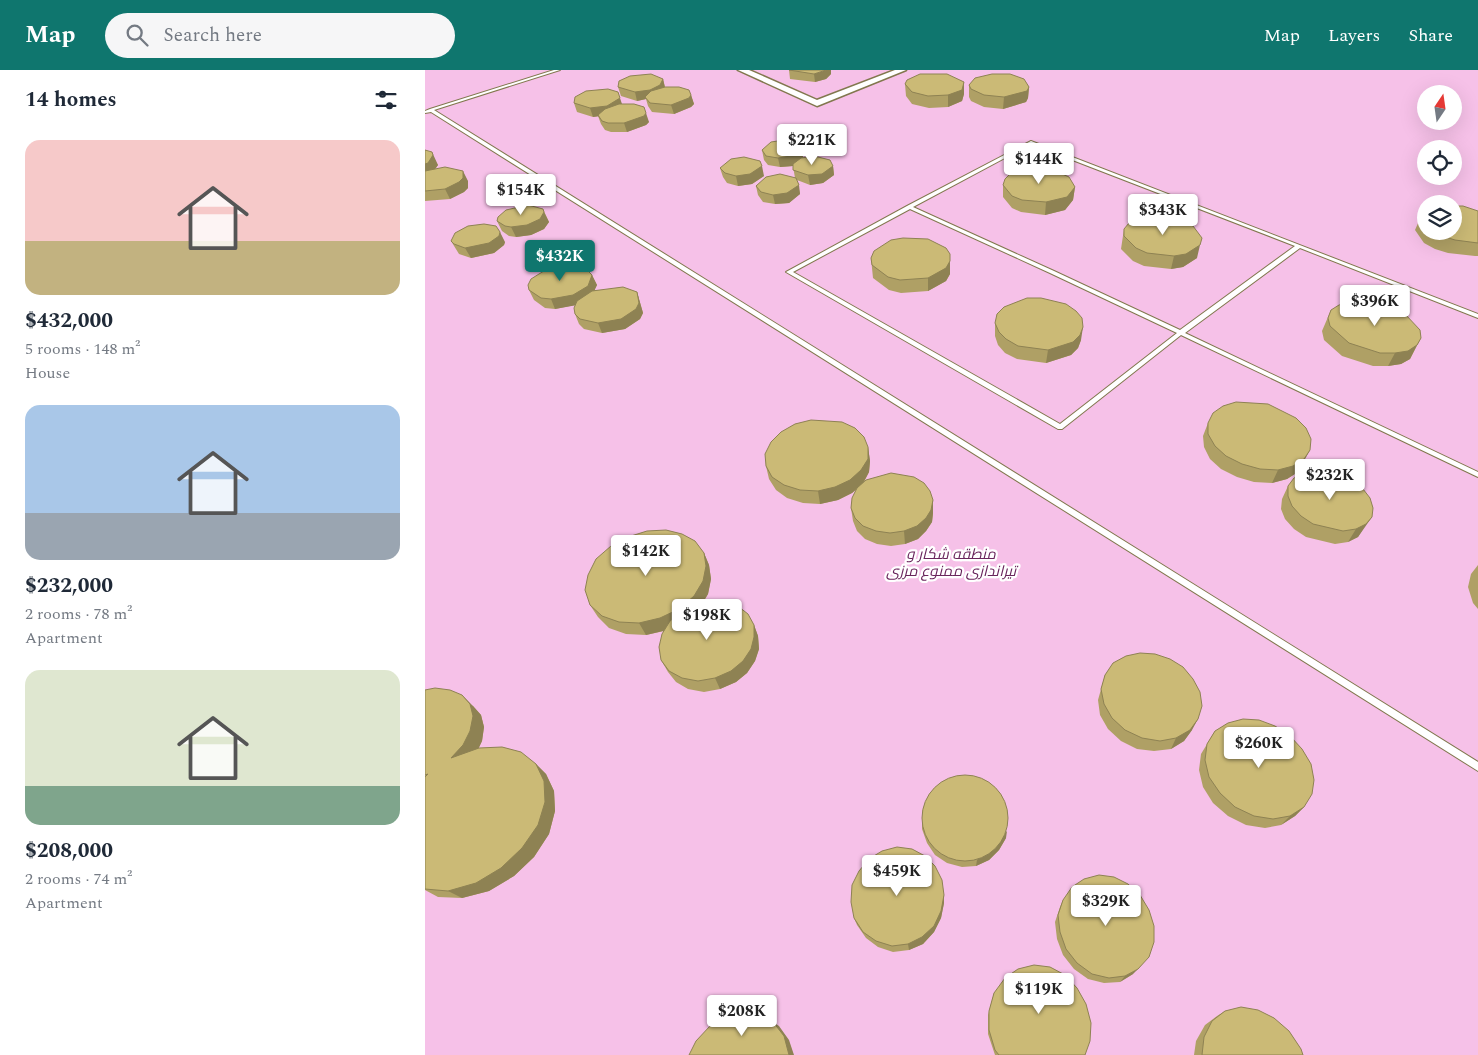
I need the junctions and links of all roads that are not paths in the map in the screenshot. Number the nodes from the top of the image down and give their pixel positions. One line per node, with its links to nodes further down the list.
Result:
1 (559, 70): 4 (lane)
2 (743, 70): 3 (street)
3 (902, 70)
4 (428, 111): 10 (lane)
5 (909, 207): 6 (lane); 8 (lane); 8 (lane)
6 (1299, 246): 7 (lane); 8 (lane)
7 (1478, 316)
8 (1179, 334): 9 (lane)
9 (1478, 475)
10 (1478, 767)

